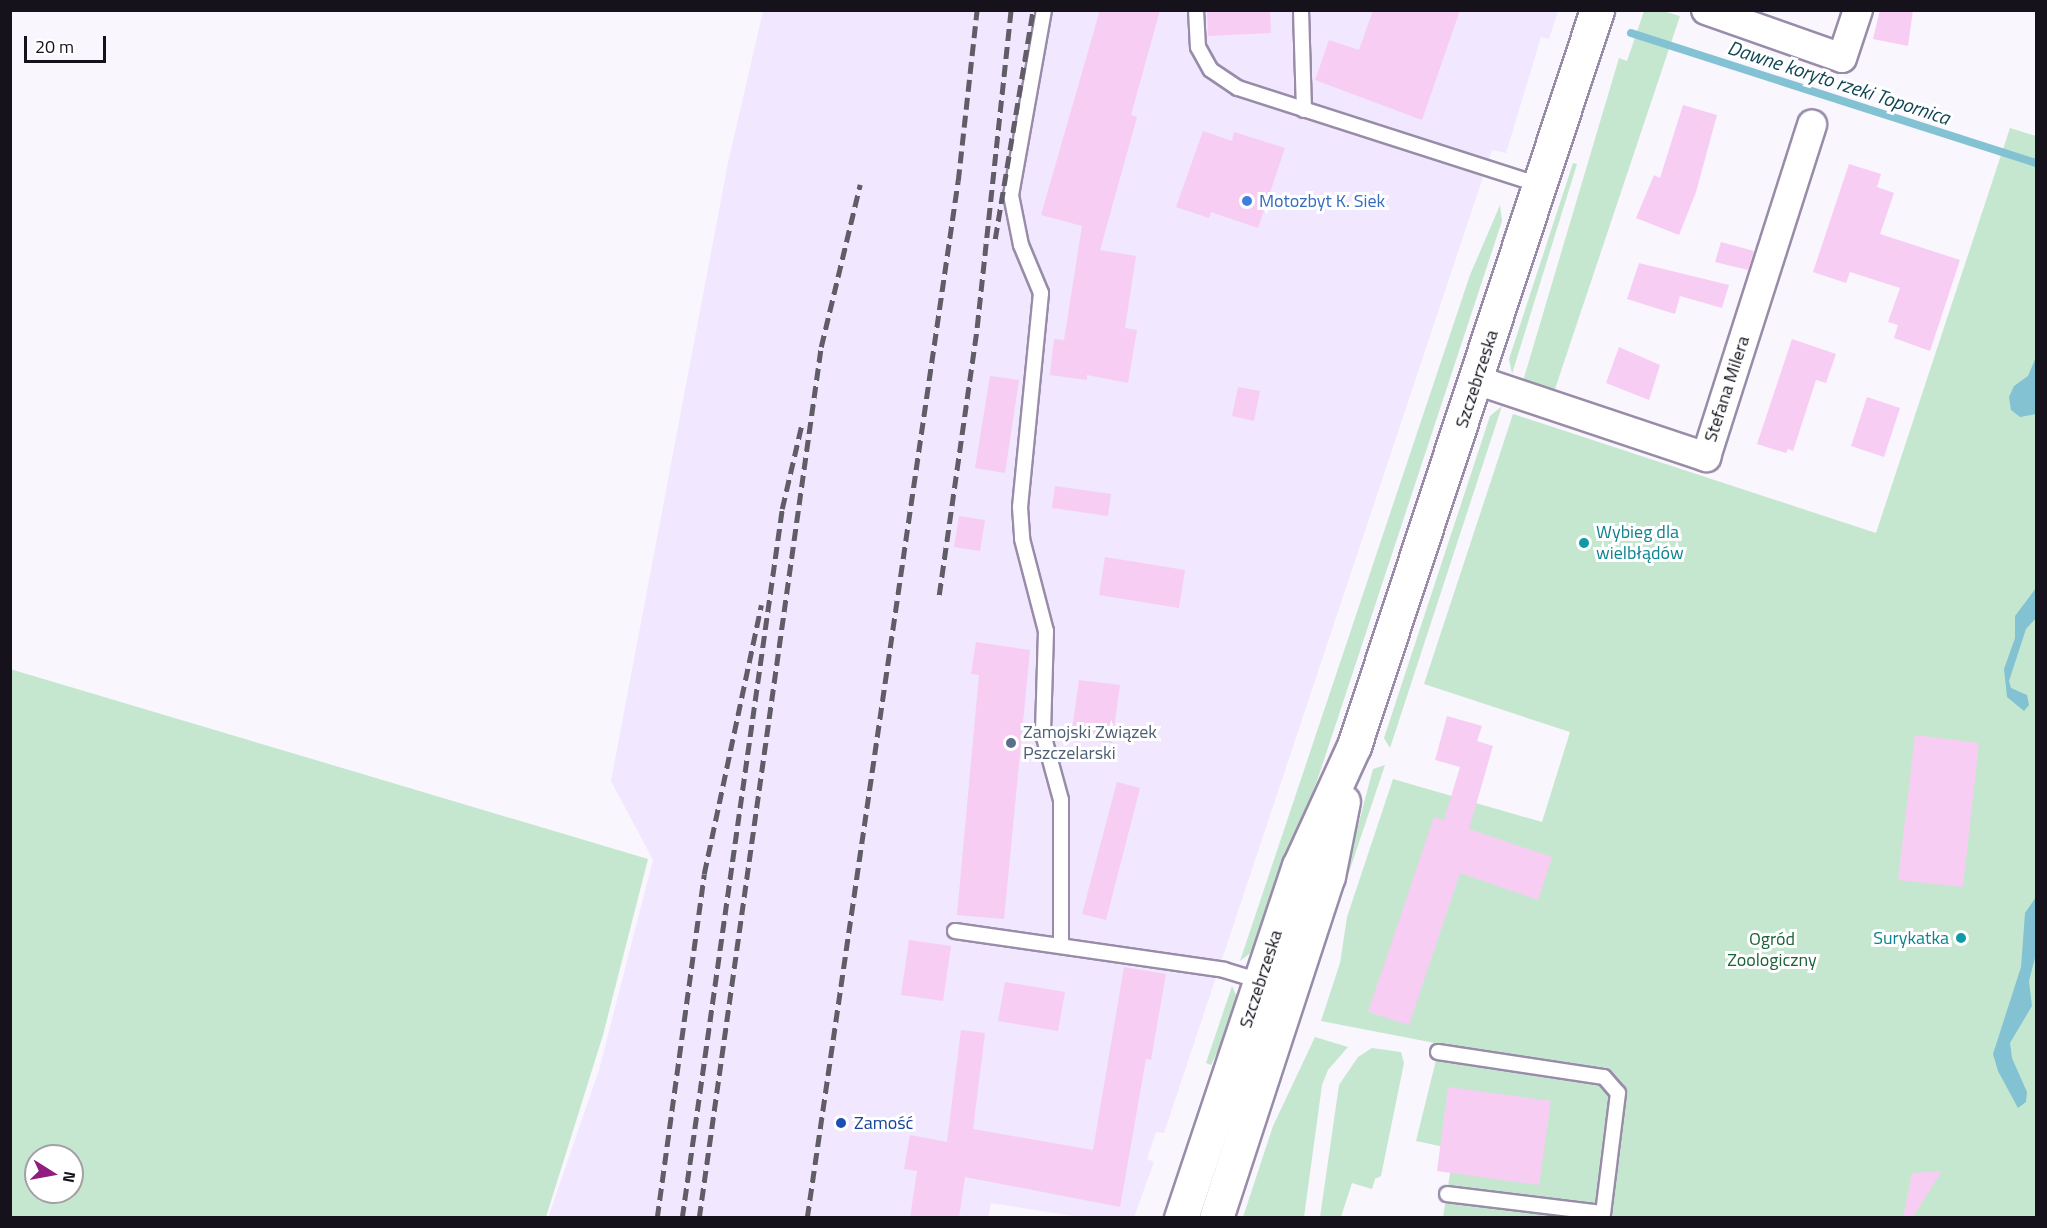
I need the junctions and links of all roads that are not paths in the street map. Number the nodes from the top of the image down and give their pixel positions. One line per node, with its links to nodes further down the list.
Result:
1 (1044, 10): 13 (lane)
2 (1196, 10): 7 (lane)
3 (1301, 10): 7 (lane)
4 (1597, 10): 9 (street, Szczebrzeska)
5 (1706, 10): 6 (street)
6 (1858, 10)
7 (1304, 110): 9 (lane)
8 (1812, 125): 10 (street, Stefana Milera)
9 (1540, 186): 10 (street, Szczebrzeska)
10 (1476, 380): 11 (street, Szczebrzeska)
11 (1354, 746): 14 (street, Szczebrzeska); 18 (street, Szczebrzeska)
12 (955, 931): 13 (lane)
13 (1061, 945): 14 (lane)
14 (1259, 981): 17 (street, Szczebrzeska)
15 (1438, 1052): 16 (lane)
16 (1447, 1194)
17 (1181, 1218)
18 (1216, 1218)

